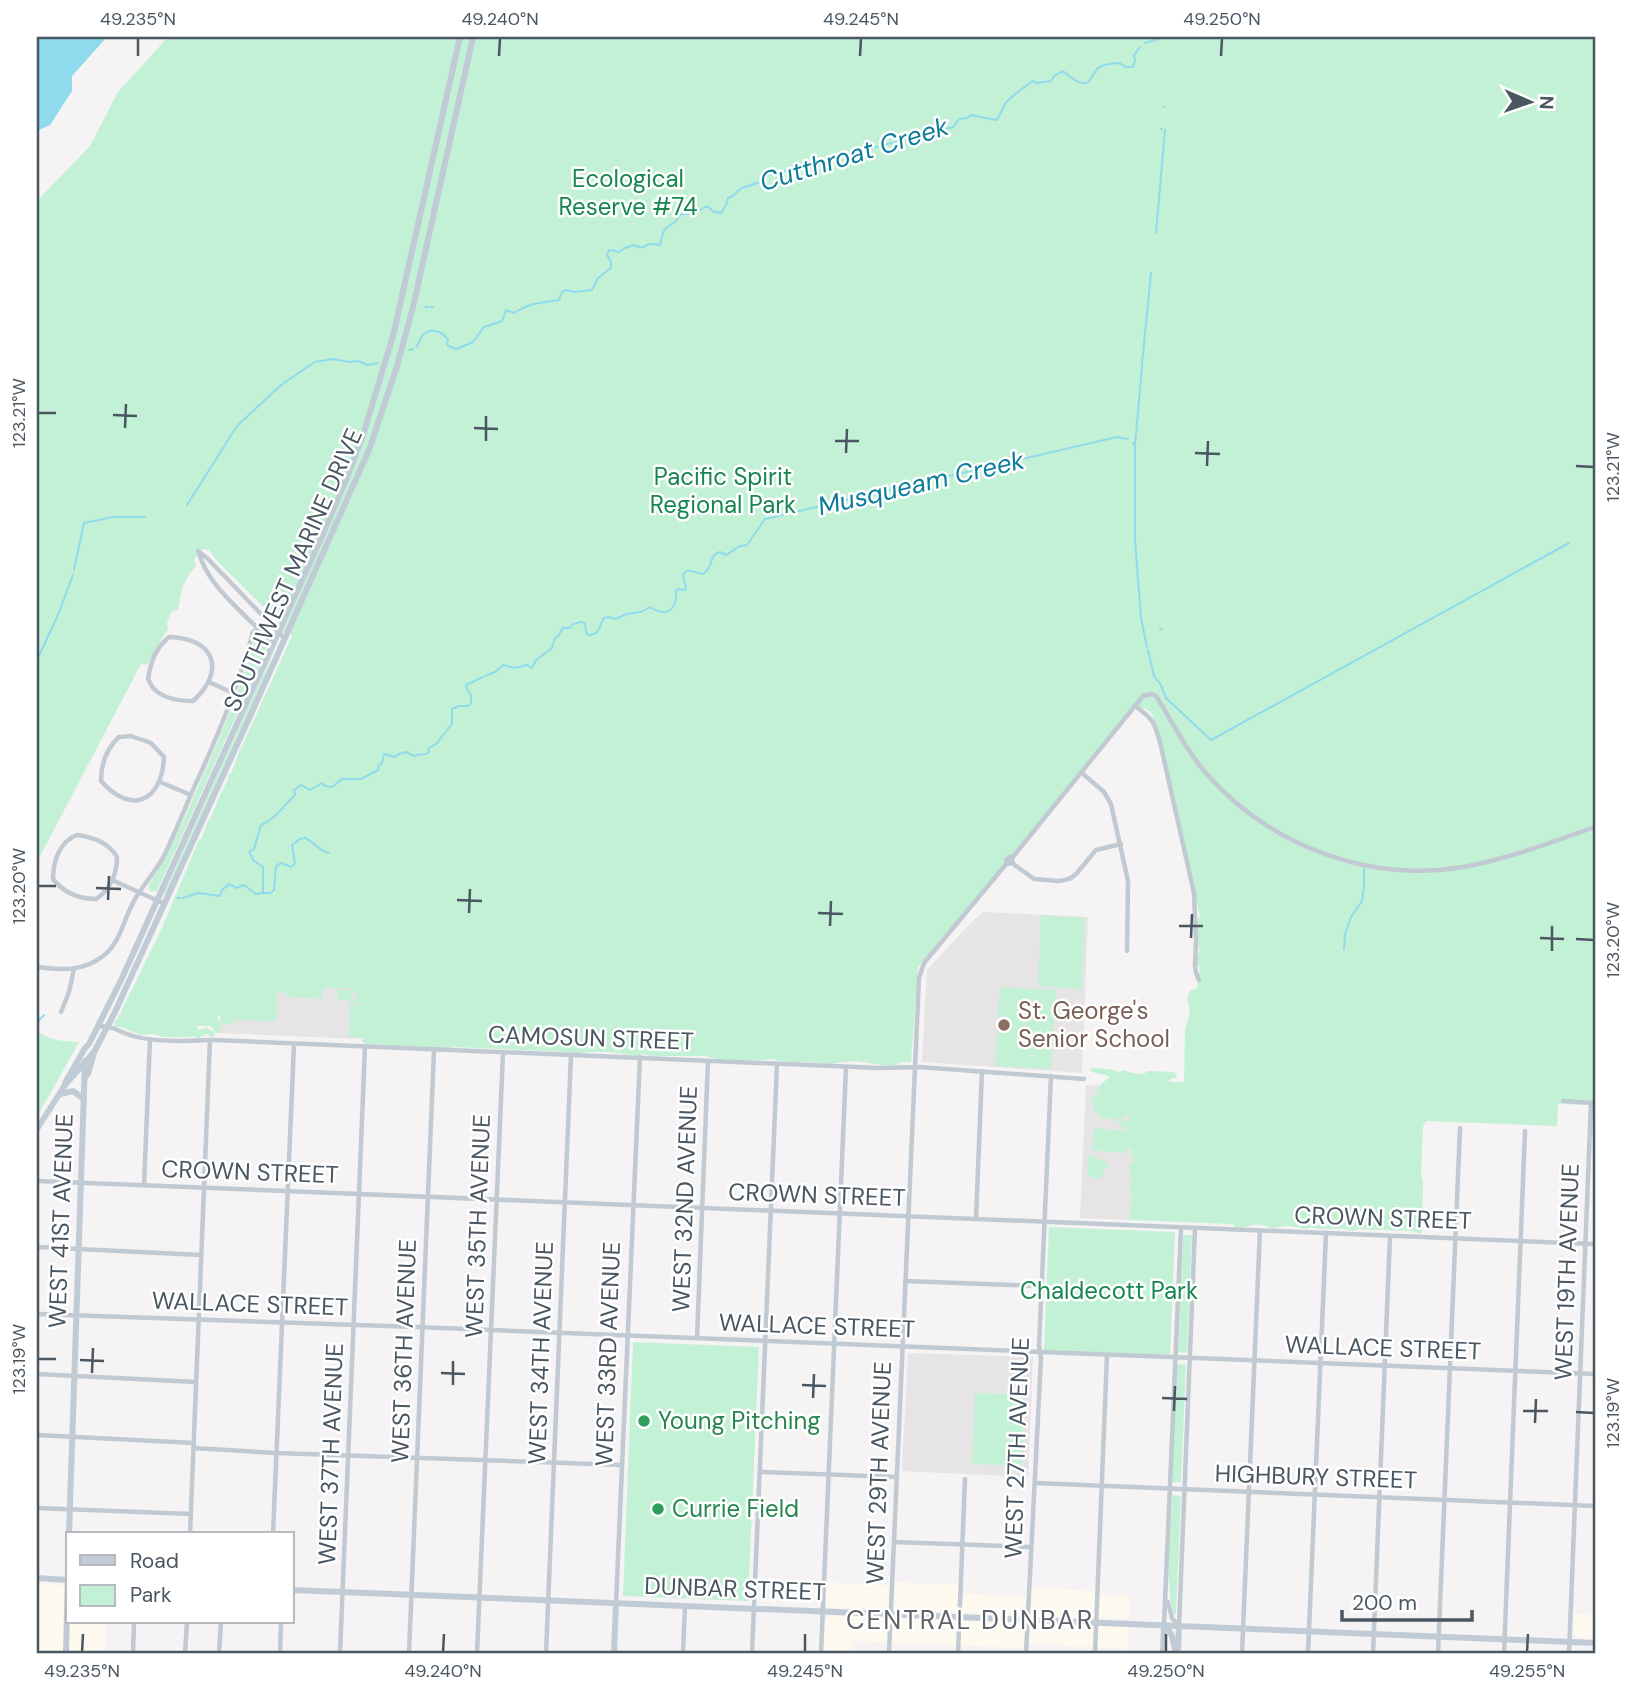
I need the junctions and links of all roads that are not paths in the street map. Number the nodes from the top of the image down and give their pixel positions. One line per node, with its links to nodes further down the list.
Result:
1 (460, 37): 5 (main road, SOUTHWEST MARINE DRIVE)
2 (473, 37): 6 (main road, SOUTHWEST MARINE DRIVE)
3 (267, 621): 4 (street); 4 (street); 5 (street)
4 (259, 629): 7 (street); 9 (street)
5 (278, 633): 6 (street); 7 (main road, SOUTHWEST MARINE DRIVE)
6 (285, 639): 20 (main road, SOUTHWEST MARINE DRIVE)
7 (273, 644): 19 (main road, SOUTHWEST MARINE DRIVE)
8 (209, 682): 8 (street); 9 (street)
9 (234, 694): 13 (street)
10 (1135, 706): 11 (street, WEST 29TH AVENUE); 14 (street); 24 (street)
11 (1082, 773): 15 (street); 16 (street, WEST 29TH AVENUE)
12 (160, 782): 12 (street); 13 (street)
13 (191, 795): 18 (street)
14 (1595, 827)
15 (1121, 844): 16 (street); 21 (street)
16 (1010, 862): 42 (street, WEST 29TH AVENUE)
17 (112, 880): 17 (street); 18 (street)
18 (140, 892): 19 (street); 23 (street)
19 (157, 901): 20 (street); 27 (main road, SOUTHWEST MARINE DRIVE)
20 (165, 904): 26 (main road, SOUTHWEST MARINE DRIVE)
21 (1127, 951)
22 (37, 967): 23 (street)
23 (74, 969): 25 (street)
24 (1199, 980)
25 (61, 1013)
26 (108, 1026): 27 (street, CAMOSUN STREET); 28 (street, CAMOSUN STREET); 34 (main road, SOUTHWEST MARINE DRIVE)
27 (98, 1027): 31 (main road, SOUTHWEST MARINE DRIVE)
28 (150, 1039): 29 (street, CAMOSUN STREET); 57 (street)
29 (210, 1041): 30 (street, CAMOSUN STREET); 58 (street)
30 (294, 1044): 32 (street, CAMOSUN STREET); 59 (street)
31 (88, 1046): 39 (main road, WEST 41ST AVENUE); 47 (main road, SOUTHWEST MARINE DRIVE)
32 (365, 1047): 33 (street, CAMOSUN STREET); 60 (street, WEST 37TH AVENUE)
33 (434, 1050): 35 (street, CAMOSUN STREET); 61 (street, WEST 36TH AVENUE)
34 (94, 1052): 39 (main road, SOUTHWEST MARINE DRIVE); 45 (main road, WEST 41ST AVENUE)
35 (503, 1053): 36 (street, CAMOSUN STREET); 62 (street, WEST 35TH AVENUE)
36 (571, 1055): 37 (street, CAMOSUN STREET); 63 (street, WEST 34TH AVENUE)
37 (640, 1057): 38 (street, CAMOSUN STREET); 64 (street, WEST 33RD AVENUE)
38 (708, 1060): 40 (street, CAMOSUN STREET); 65 (street, WEST 32ND AVENUE)
39 (85, 1061): 45 (main road, WEST 41ST AVENUE); 47 (main road, SOUTHWEST MARINE DRIVE)
40 (777, 1064): 41 (street, CAMOSUN STREET); 66 (street)
41 (846, 1066): 42 (street, CAMOSUN STREET); 67 (street)
42 (914, 1068): 43 (street, CAMOSUN STREET); 68 (street, WEST 29TH AVENUE)
43 (982, 1072): 44 (street, CAMOSUN STREET); 69 (street)
44 (1051, 1076): 46 (street, CAMOSUN STREET); 70 (street, WEST 27TH AVENUE)
45 (85, 1077): 49 (main road, WEST 41ST AVENUE)
46 (1084, 1079)
47 (65, 1085): 48 (main road, SOUTHWEST MARINE DRIVE)
48 (58, 1095): 49 (main road); 53 (main road, SOUTHWEST MARINE DRIVE)
49 (85, 1099): 56 (main road, WEST 41ST AVENUE)
50 (1563, 1101): 51 (street)
51 (1593, 1103): 78 (street, WEST 19TH AVENUE)
52 (1460, 1128): 76 (street)
53 (37, 1129)
54 (1525, 1131): 77 (street)
55 (37, 1181): 56 (street, CROWN STREET)
56 (82, 1184): 57 (street, CROWN STREET); 81 (main road, WEST 41ST AVENUE)
57 (144, 1185): 58 (street, CROWN STREET)
58 (204, 1188): 59 (street, CROWN STREET); 82 (street)
59 (288, 1191): 60 (street, CROWN STREET); 88 (street)
60 (359, 1194): 61 (street, CROWN STREET); 89 (street, WEST 37TH AVENUE)
61 (428, 1196): 62 (street, CROWN STREET); 90 (street, WEST 36TH AVENUE)
62 (496, 1199): 63 (street, CROWN STREET); 91 (street, WEST 35TH AVENUE)
63 (564, 1202): 64 (street, CROWN STREET); 92 (street, WEST 34TH AVENUE)
64 (634, 1205): 65 (street, CROWN STREET); 93 (street, WEST 33RD AVENUE)
65 (702, 1208): 66 (street, CROWN STREET); 94 (street, WEST 32ND AVENUE)
66 (771, 1211): 67 (street, CROWN STREET); 95 (street)
67 (839, 1214): 68 (street, CROWN STREET); 96 (street)
68 (908, 1216): 69 (street, CROWN STREET); 83 (street, WEST 29TH AVENUE)
69 (976, 1219): 70 (street, CROWN STREET)
70 (1044, 1222): 71 (street, CROWN STREET); 84 (street, WEST 27TH AVENUE)
71 (1181, 1227): 72 (street, CROWN STREET); 100 (street)
72 (1195, 1228): 73 (street, CROWN STREET); 101 (street)
73 (1260, 1230): 74 (street, CROWN STREET); 102 (street)
74 (1326, 1233): 75 (street, CROWN STREET); 103 (street)
75 (1390, 1236): 76 (street, CROWN STREET); 104 (street)
76 (1455, 1238): 77 (street, CROWN STREET); 105 (street)
77 (1520, 1241): 78 (street, CROWN STREET); 106 (street)
78 (1586, 1244): 79 (street, CROWN STREET); 108 (street, WEST 19TH AVENUE)
79 (1595, 1244)
80 (37, 1247): 81 (street)
81 (80, 1249): 82 (street); 86 (main road, WEST 41ST AVENUE)
82 (201, 1255): 87 (street)
83 (905, 1281): 84 (street); 97 (street, WEST 29TH AVENUE)
84 (1041, 1286): 98 (street, WEST 27TH AVENUE)
85 (37, 1314): 86 (street, WALLACE STREET)
86 (77, 1316): 87 (street, WALLACE STREET); 110 (main road, WEST 41ST AVENUE)
87 (199, 1319): 88 (street, WALLACE STREET); 111 (street)
88 (282, 1321): 89 (street, WALLACE STREET); 115 (street)
89 (354, 1324): 90 (street, WALLACE STREET); 116 (street, WEST 37TH AVENUE)
90 (422, 1327): 91 (street, WALLACE STREET); 117 (street, WEST 36TH AVENUE)
91 (491, 1330): 92 (street, WALLACE STREET); 118 (street, WEST 35TH AVENUE)
92 (559, 1332): 93 (street, WALLACE STREET); 119 (street, WEST 34TH AVENUE)
93 (628, 1335): 94 (street, WALLACE STREET); 120 (street, WEST 33RD AVENUE)
94 (697, 1338): 95 (street, WALLACE STREET)
95 (765, 1341): 96 (street, WALLACE STREET); 121 (street)
96 (834, 1344): 97 (street, WALLACE STREET); 122 (street)
97 (902, 1347): 98 (street, WALLACE STREET); 123 (street, WEST 29TH AVENUE)
98 (1040, 1352): 99 (street, WALLACE STREET); 125 (street, WEST 27TH AVENUE)
99 (1107, 1355): 100 (street, WALLACE STREET); 126 (street)
100 (1175, 1358): 101 (street, WALLACE STREET); 127 (street)
101 (1189, 1359): 102 (street, WALLACE STREET); 128 (street)
102 (1254, 1361): 103 (street, WALLACE STREET); 129 (street)
103 (1320, 1363): 104 (street, WALLACE STREET); 130 (street)
104 (1385, 1366): 105 (street, WALLACE STREET); 131 (street)
105 (1450, 1369): 106 (street, WALLACE STREET); 132 (street)
106 (1516, 1372): 108 (street, WALLACE STREET); 133 (street)
107 (37, 1374): 110 (street)
108 (1580, 1374): 109 (street, WALLACE STREET); 134 (street, WEST 19TH AVENUE)
109 (1595, 1374)
110 (75, 1376): 111 (street); 113 (main road, WEST 41ST AVENUE)
111 (197, 1382): 114 (street)
112 (37, 1435): 113 (street)
113 (73, 1437): 114 (street); 137 (main road, WEST 41ST AVENUE)
114 (194, 1446): 115 (street); 138 (street)
115 (276, 1453): 116 (street); 141 (street)
116 (348, 1455): 117 (street); 149 (street, WEST 37TH AVENUE)
117 (417, 1457): 118 (street); 150 (street, WEST 36TH AVENUE)
118 (485, 1460): 119 (street); 151 (street, WEST 35TH AVENUE)
119 (554, 1463): 120 (street); 152 (street, WEST 34TH AVENUE)
120 (622, 1465): 153 (street, WEST 33RD AVENUE)
121 (760, 1472): 122 (street); 155 (street)
122 (828, 1474): 123 (street); 156 (street)
123 (897, 1477): 142 (street, WEST 29TH AVENUE)
124 (965, 1479): 143 (street)
125 (1035, 1483): 126 (street, HIGHBURY STREET); 144 (street, WEST 27TH AVENUE)
126 (1102, 1486): 127 (street, HIGHBURY STREET); 160 (street)
127 (1170, 1489): 128 (street, HIGHBURY STREET); 147 (street)
128 (1184, 1489): 129 (street, HIGHBURY STREET); 167 (street)
129 (1249, 1492): 130 (street, HIGHBURY STREET); 168 (street)
130 (1314, 1494): 131 (street, HIGHBURY STREET); 169 (street)
131 (1380, 1497): 132 (street, HIGHBURY STREET); 170 (street)
132 (1445, 1500): 133 (street, HIGHBURY STREET); 171 (street)
133 (1510, 1502): 134 (street, HIGHBURY STREET); 172 (street)
134 (1575, 1505): 135 (street, HIGHBURY STREET); 173 (street, WEST 19TH AVENUE)
135 (1595, 1506)
136 (37, 1508): 137 (street)
137 (70, 1509): 138 (street); 139 (main road, WEST 41ST AVENUE)
138 (191, 1514): 140 (street)
139 (69, 1532)
140 (191, 1532)
141 (273, 1532)
142 (894, 1542): 143 (street); 157 (street, WEST 29TH AVENUE)
143 (962, 1545): 144 (street); 158 (street)
144 (1030, 1547): 159 (street, WEST 27TH AVENUE)
145 (37, 1578): 146 (main road)
146 (66, 1580)
147 (1166, 1587): 166 (street); 167 (street)
148 (294, 1590): 149 (main road, DUNBAR STREET)
149 (343, 1592): 150 (main road, DUNBAR STREET); 180 (street, WEST 37TH AVENUE)
150 (411, 1595): 151 (main road, DUNBAR STREET); 181 (street, WEST 36TH AVENUE)
151 (479, 1597): 152 (main road, DUNBAR STREET); 182 (street, WEST 35TH AVENUE)
152 (548, 1600): 153 (main road, DUNBAR STREET); 183 (street, WEST 34TH AVENUE)
153 (616, 1603): 154 (main road, DUNBAR STREET); 184 (main road, WEST 33RD AVENUE)
154 (685, 1606): 155 (main road, DUNBAR STREET); 185 (street)
155 (754, 1609): 156 (main road, DUNBAR STREET); 186 (street)
156 (822, 1612): 157 (main road, DUNBAR STREET); 187 (street)
157 (891, 1614): 158 (main road, DUNBAR STREET); 188 (street, WEST 29TH AVENUE)
158 (959, 1617): 159 (main road, DUNBAR STREET); 189 (street)
159 (1027, 1620): 160 (main road, DUNBAR STREET); 190 (street, WEST 27TH AVENUE)
160 (1097, 1623): 166 (main road, DUNBAR STREET); 191 (street)
161 (66, 1624): 175 (main road)
162 (134, 1624): 176 (street)
163 (187, 1624): 177 (street)
164 (220, 1624): 178 (street)
165 (281, 1624): 179 (street)
166 (1164, 1625): 167 (main road, DUNBAR STREET); 192 (main road); 193 (main road)
167 (1178, 1626): 168 (main road, DUNBAR STREET); 193 (main road)
168 (1244, 1629): 169 (main road, DUNBAR STREET); 194 (street)
169 (1309, 1631): 170 (main road, DUNBAR STREET); 195 (street)
170 (1374, 1634): 171 (main road, DUNBAR STREET); 196 (street)
171 (1439, 1637): 172 (main road, DUNBAR STREET); 197 (street)
172 (1504, 1640): 173 (main road, DUNBAR STREET); 198 (street)
173 (1569, 1642): 174 (main road, DUNBAR STREET); 199 (street, WEST 19TH AVENUE)
174 (1595, 1643)
175 (65, 1653)
176 (133, 1653)
177 (186, 1653)
178 (219, 1653)
179 (280, 1653)
180 (340, 1653)
181 (409, 1653)
182 (477, 1653)
183 (546, 1653)
184 (614, 1653)
185 (683, 1653)
186 (752, 1653)
187 (821, 1653)
188 (889, 1653)
189 (958, 1653)
190 (1026, 1653)
191 (1095, 1653)
192 (1163, 1653)
193 (1177, 1653)
194 (1242, 1653)
195 (1308, 1653)
196 (1373, 1653)
197 (1438, 1653)
198 (1504, 1653)
199 (1569, 1653)

